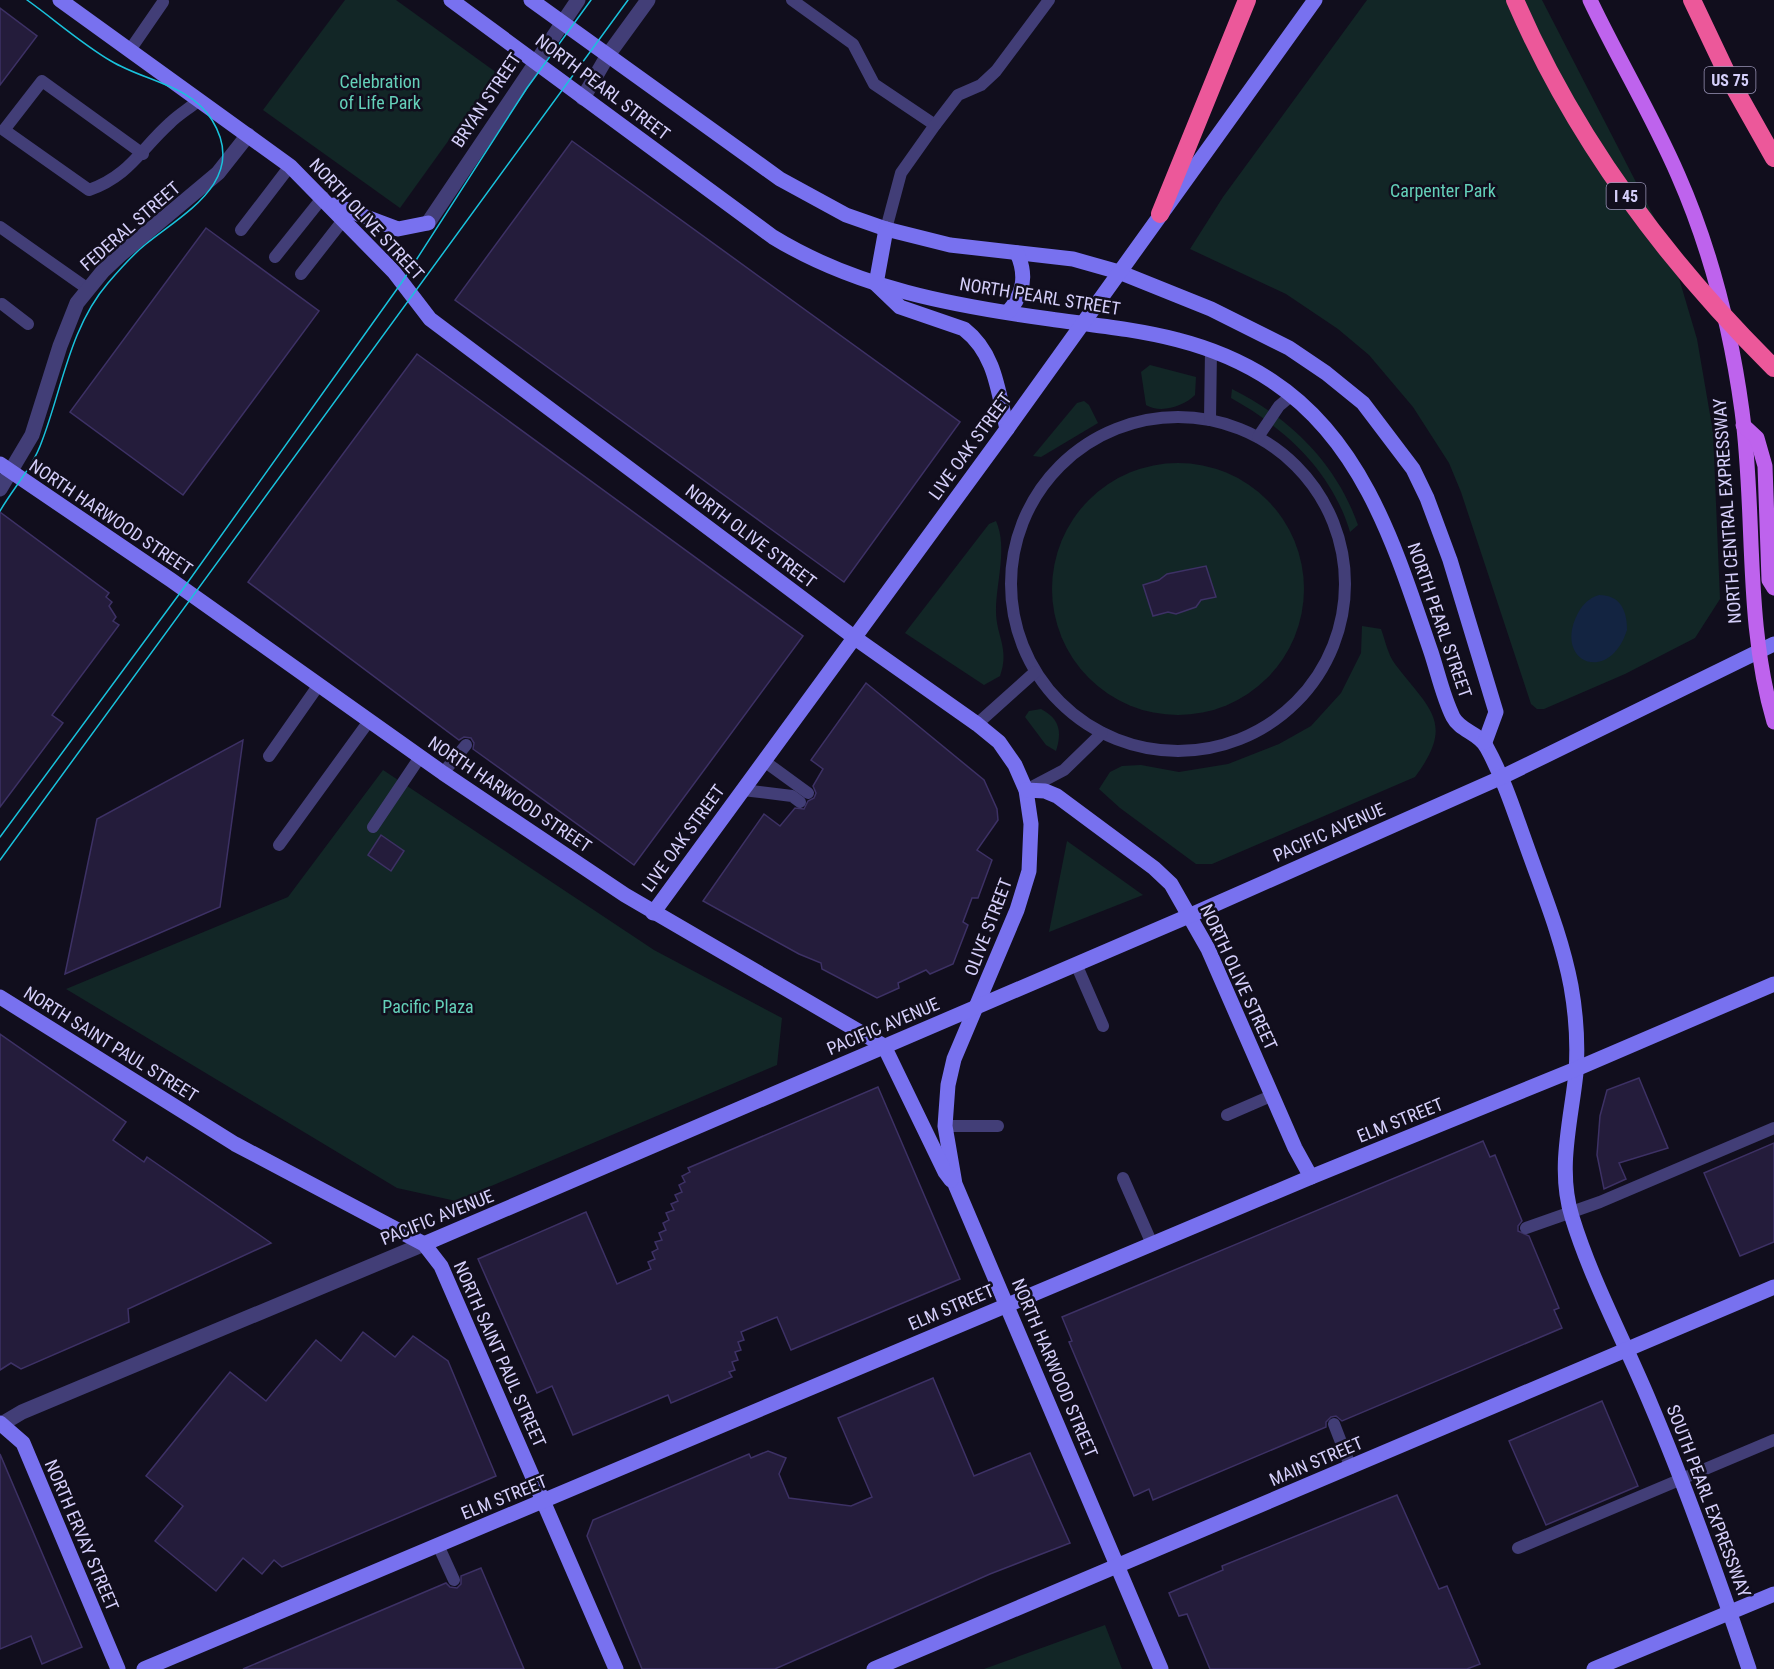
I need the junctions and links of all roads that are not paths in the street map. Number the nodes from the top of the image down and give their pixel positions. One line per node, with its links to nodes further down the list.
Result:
1 (60, 0): 15 (street, NORTH OLIVE STREET)
2 (451, 0): 17 (street, NORTH PEARL STREET)
3 (531, 0): 14 (street, NORTH PEARL STREET)
4 (578, 0): 14 (street, BRYAN STREET)
5 (648, 0): 16 (street)
6 (792, 0): 20 (lane)
7 (1049, 0): 20 (lane)
8 (1247, 0): 27 (highway)
9 (1315, 0): 27 (street, LIVE OAK STREET)
10 (1515, 0): 43 (highway, I 45)
11 (1590, 0): 46 (main road, NORTH CENTRAL EXPRESSWAY)
12 (1692, 0): 24 (highway, US 75)
13 (163, 2): 15 (lane)
14 (562, 22): 16 (street, NORTH PEARL STREET); 17 (street, BRYAN STREET)
15 (130, 50): 19 (street, NORTH OLIVE STREET)
16 (608, 56): 18 (street); 30 (street, NORTH PEARL STREET)
17 (535, 61): 18 (street, NORTH PEARL STREET); 26 (street, BRYAN STREET)
18 (584, 98): 36 (street, NORTH PEARL STREET)
19 (200, 100): 22 (street, NORTH OLIVE STREET); 23 (lane)
20 (935, 125): 30 (lane)
21 (2, 131): 23 (lane); 23 (lane)
22 (248, 135): 25 (street, NORTH OLIVE STREET); 37 (street, FEDERAL STREET)
23 (143, 154)
24 (1774, 158)
25 (290, 166): 26 (street, NORTH OLIVE STREET); 31 (lane)
26 (325, 200): 28 (street, NORTH OLIVE STREET); 33 (lane)
27 (1160, 214): 34 (street, LIVE OAK STREET)
28 (345, 219): 35 (lane); 52 (street, NORTH OLIVE STREET)
29 (0, 227): 37 (lane)
30 (886, 229): 32 (street, NORTH PEARL STREET); 36 (street)
31 (241, 230)
32 (1017, 254): 34 (street, NORTH PEARL STREET); 39 (street)
33 (275, 257)
34 (1119, 272): 40 (street, LIVE OAK STREET); 61 (street, NORTH PEARL STREET)
35 (301, 274)
36 (876, 284): 39 (street, NORTH PEARL STREET); 47 (street)
37 (88, 289): 49 (street, FEDERAL STREET)
38 (1, 305): 41 (lane)
39 (1008, 312): 40 (street, NORTH PEARL STREET)
40 (1082, 323): 42 (street, NORTH PEARL STREET); 47 (street, LIVE OAK STREET)
41 (28, 324)
42 (1211, 350): 44 (street, NORTH PEARL STREET); 45 (lane)
43 (1774, 368)
44 (1292, 395): 48 (lane); 61 (street, NORTH PEARL STREET)
45 (1210, 420): 48 (lane); 55 (lane)
46 (1743, 425): 51 (main road); 54 (main road, NORTH CENTRAL EXPRESSWAY)
47 (1007, 429): 52 (street, LIVE OAK STREET)
48 (1258, 437): 60 (lane)
49 (6, 468): 50 (street, FEDERAL STREET); 56 (street, NORTH HARWOOD STREET)
50 (0, 489)
51 (1774, 588)
52 (855, 638): 59 (street, NORTH OLIVE STREET); 65 (street, LIVE OAK STREET)
53 (1774, 644): 54 (street, PACIFIC AVENUE)
54 (1759, 652): 58 (main road, NORTH CENTRAL EXPRESSWAY); 67 (street, PACIFIC AVENUE)
55 (1035, 672): 59 (lane); 60 (lane)
56 (318, 686): 57 (street, NORTH HARWOOD STREET); 63 (lane)
57 (369, 721): 64 (street, NORTH HARWOOD STREET); 71 (lane)
58 (1774, 722)
59 (977, 724): 69 (street, NORTH OLIVE STREET)
60 (1102, 733): 69 (lane)
61 (1485, 742): 67 (street)
62 (466, 745): 66 (lane)
63 (269, 756)
64 (420, 757): 66 (street, NORTH HARWOOD STREET); 70 (lane)
65 (764, 761): 68 (street, LIVE OAK STREET); 68 (lane)
66 (443, 773): 72 (street, NORTH HARWOOD STREET)
67 (1500, 778): 73 (street, PACIFIC AVENUE); 80 (street, SOUTH PEARL EXPRESSWAY)
68 (743, 790): 72 (street, LIVE OAK STREET)
69 (1026, 790): 73 (street, NORTH OLIVE STREET); 77 (street, OLIVE STREET)
70 (373, 827)
71 (279, 845)
72 (653, 913): 79 (street, NORTH HARWOOD STREET)
73 (1191, 915): 74 (street, PACIFIC AVENUE); 81 (street, NORTH OLIVE STREET)
74 (1076, 964): 77 (street, PACIFIC AVENUE); 78 (lane)
75 (1774, 984): 80 (street, ELM STREET)
76 (0, 997): 91 (street, NORTH SAINT PAUL STREET)
77 (979, 1006): 79 (street, PACIFIC AVENUE); 83 (street, NORTH HARWOOD STREET)
78 (1103, 1026)
79 (884, 1046): 88 (street, NORTH HARWOOD STREET); 91 (street, PACIFIC AVENUE)
80 (1576, 1069): 86 (street, ELM STREET); 89 (street, SOUTH PEARL EXPRESSWAY)
81 (1271, 1096): 82 (lane); 86 (street, NORTH OLIVE STREET)
82 (1227, 1114)
83 (945, 1126): 84 (lane); 88 (street, NORTH HARWOOD STREET)
84 (998, 1126)
85 (1774, 1128): 89 (lane)
86 (1311, 1177): 92 (street, ELM STREET)
87 (1123, 1178): 92 (lane)
88 (955, 1184): 94 (street, NORTH HARWOOD STREET)
89 (1570, 1212): 90 (lane); 95 (street, SOUTH PEARL EXPRESSWAY)
90 (1526, 1228)
91 (424, 1244): 96 (street, PACIFIC AVENUE); 101 (street, NORTH SAINT PAUL STREET)
92 (1152, 1244): 94 (street, ELM STREET)
93 (1774, 1287): 95 (street, MAIN STREET)
94 (1007, 1305): 101 (street, ELM STREET); 104 (street, NORTH HARWOOD STREET)
95 (1627, 1349): 99 (street, MAIN STREET); 100 (street, SOUTH PEARL EXPRESSWAY)
96 (0, 1424): 108 (street, NORTH ERVAY STREET)
97 (1334, 1424): 99 (lane)
98 (1774, 1440): 100 (lane)
99 (1351, 1468): 104 (street, MAIN STREET)
100 (1683, 1480): 103 (lane); 107 (street, SOUTH PEARL EXPRESSWAY)
101 (544, 1501): 102 (street, ELM STREET); 110 (street, NORTH SAINT PAUL STREET)
102 (438, 1545): 105 (lane); 109 (street, ELM STREET)
103 (1518, 1548)
104 (1119, 1567): 111 (street, MAIN STREET); 112 (street, NORTH HARWOOD STREET)
105 (453, 1580)
106 (1774, 1594): 107 (street)
107 (1731, 1612): 113 (street); 114 (street, SOUTH PEARL EXPRESSWAY)
108 (118, 1669)
109 (144, 1669)
110 (616, 1669)
111 (874, 1669)
112 (1161, 1669)
113 (1594, 1669)
114 (1749, 1669)

